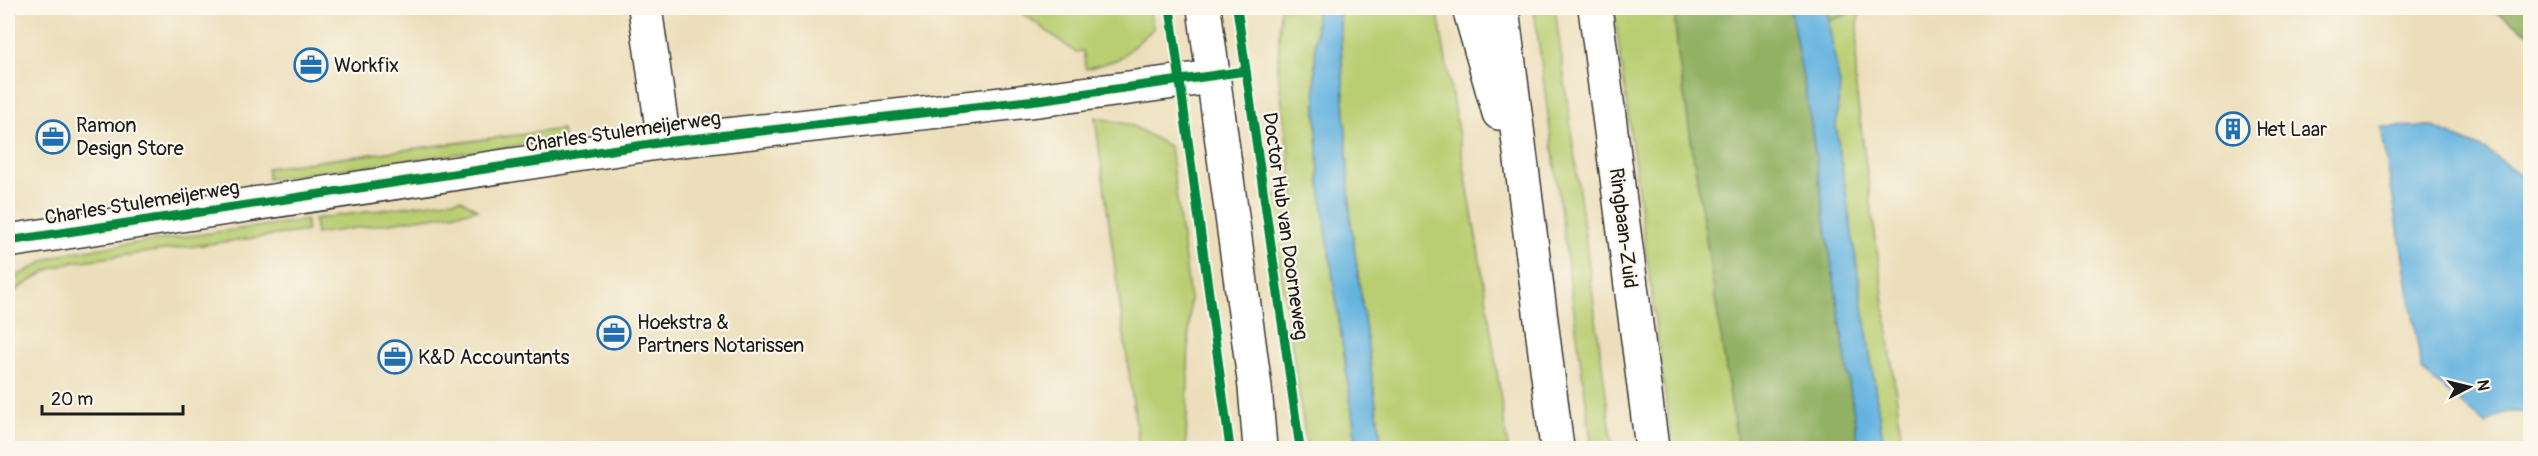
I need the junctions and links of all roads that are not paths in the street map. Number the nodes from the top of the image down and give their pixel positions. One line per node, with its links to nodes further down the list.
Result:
1 (645, 8): 7 (street)
2 (1204, 8): 6 (street)
3 (1469, 8): 8 (street)
4 (1502, 8): 8 (street)
5 (1595, 8): 14 (street, Ringbaan-Zuid)
6 (1213, 77): 7 (street, Charles Stulemeijerweg); 10 (street)
7 (664, 142): 9 (street, Charles Stulemeijerweg)
8 (1530, 224): 13 (street)
9 (8, 241)
10 (1255, 387): 11 (street); 12 (street)
11 (1260, 448)
12 (1273, 448)
13 (1557, 448)
14 (1652, 448)

